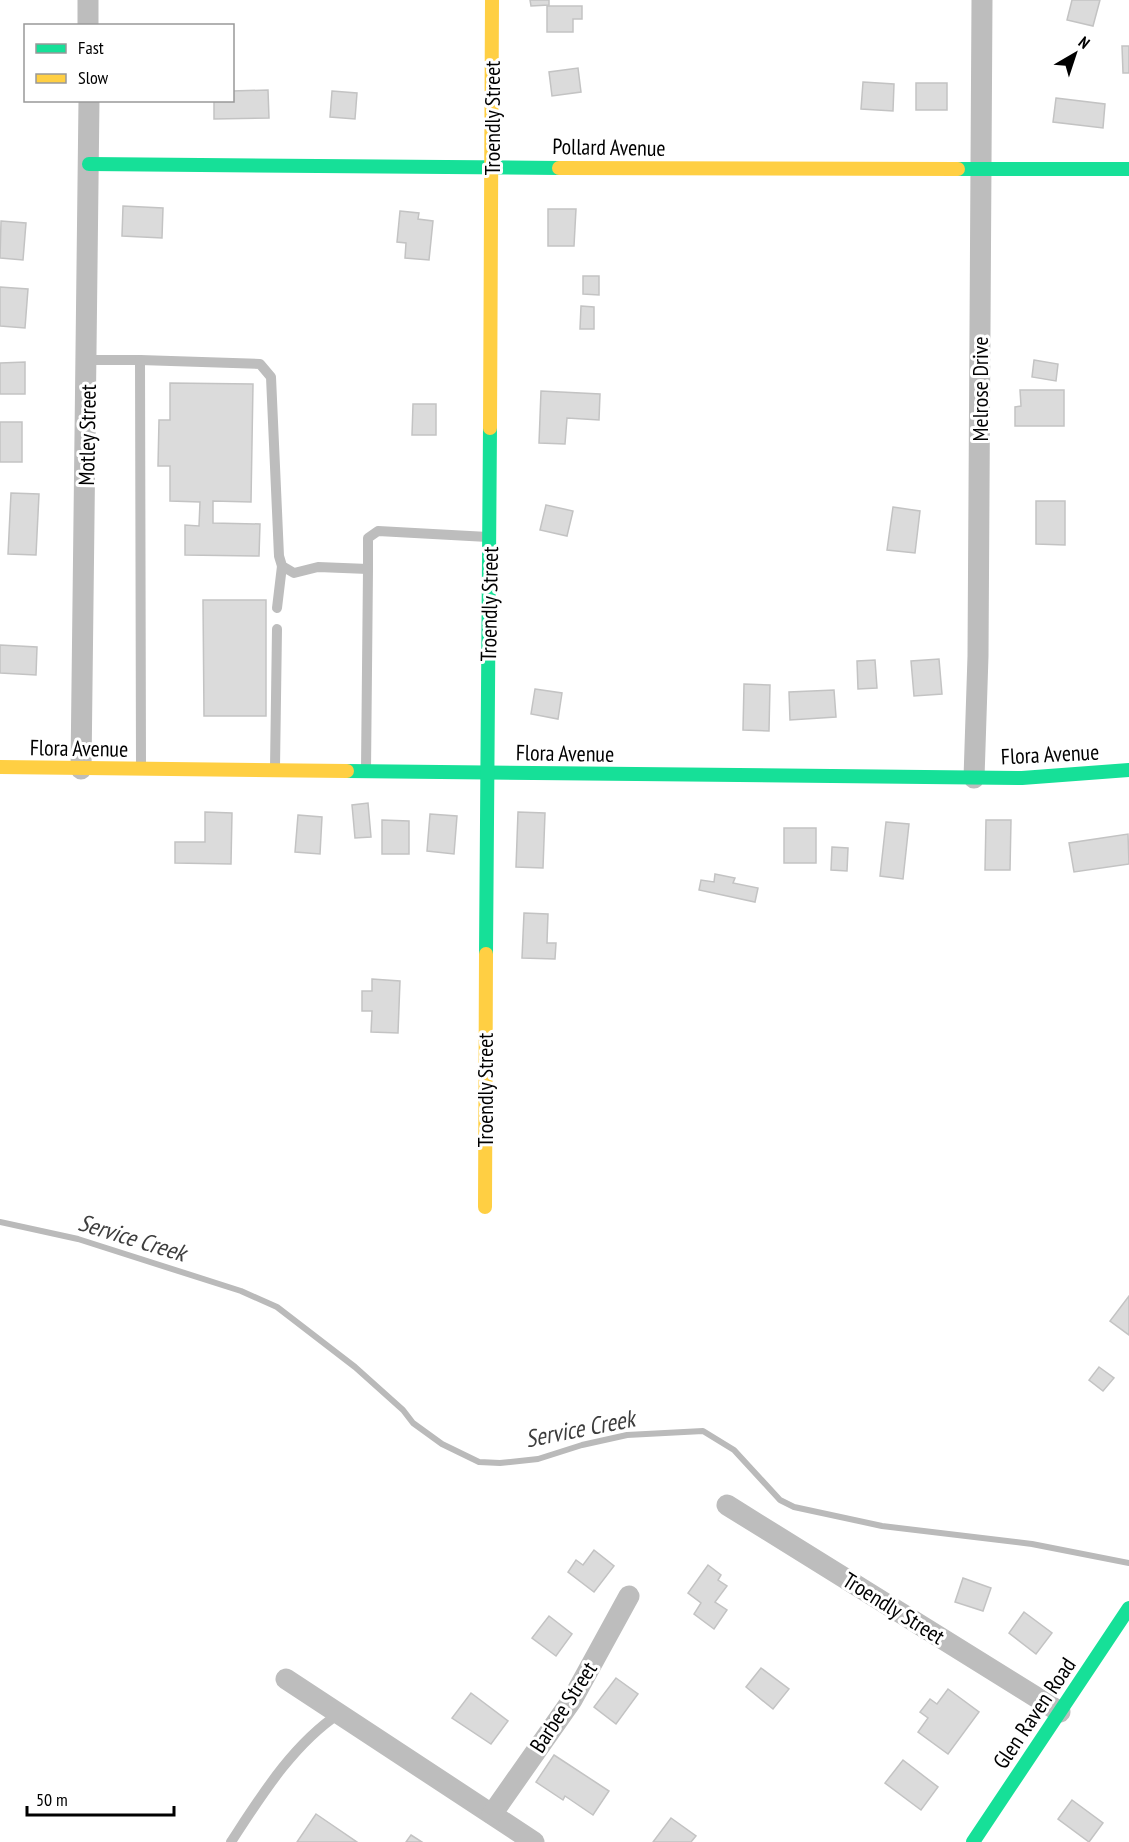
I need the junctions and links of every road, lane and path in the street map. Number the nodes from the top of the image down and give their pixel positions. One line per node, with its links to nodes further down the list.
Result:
1 (88, 0): 4 (street)
2 (492, 0): 7 (street, Troendly Street)
3 (982, 0): 9 (street, Melrose Drive)
4 (88, 24)
5 (89, 102): 6 (street, Motley Street)
6 (89, 164): 7 (street, Pollard Avenue); 10 (street, Motley Street)
7 (491, 166): 9 (street, Pollard Avenue); 12 (street, Troendly Street)
8 (1129, 169): 9 (street, Pollard Avenue)
9 (981, 170): 24 (street, Melrose Drive)
10 (87, 360): 11 (lane); 18 (street, Motley Street)
11 (140, 360): 13 (lane); 19 (lane)
12 (490, 537): 14 (lane); 23 (street, Troendly Street)
13 (282, 566): 14 (lane); 15 (lane)
14 (368, 569): 22 (lane)
15 (277, 608)
16 (277, 629): 20 (lane)
17 (0, 767): 18 (street, Flora Avenue)
18 (81, 769): 19 (street, Flora Avenue)
19 (141, 770): 20 (street, Flora Avenue)
20 (275, 771): 22 (street, Flora Avenue)
21 (1129, 771): 24 (street, Flora Avenue)
22 (366, 772): 23 (street, Flora Avenue)
23 (486, 773): 24 (street, Flora Avenue); 25 (street, Troendly Street)
24 (974, 777)
25 (485, 1207)
26 (727, 1505): 30 (street, Troendly Street)
27 (629, 1596): 32 (street, Barbee Street)
28 (1129, 1608): 30 (street, Glen Raven Road)
29 (286, 1679): 31 (street)
30 (1060, 1712): 35 (street, Glen Raven Road)
31 (340, 1713): 32 (street); 33 (lane)
32 (492, 1814): 34 (street)
33 (231, 1842)
34 (534, 1842)
35 (973, 1842)

